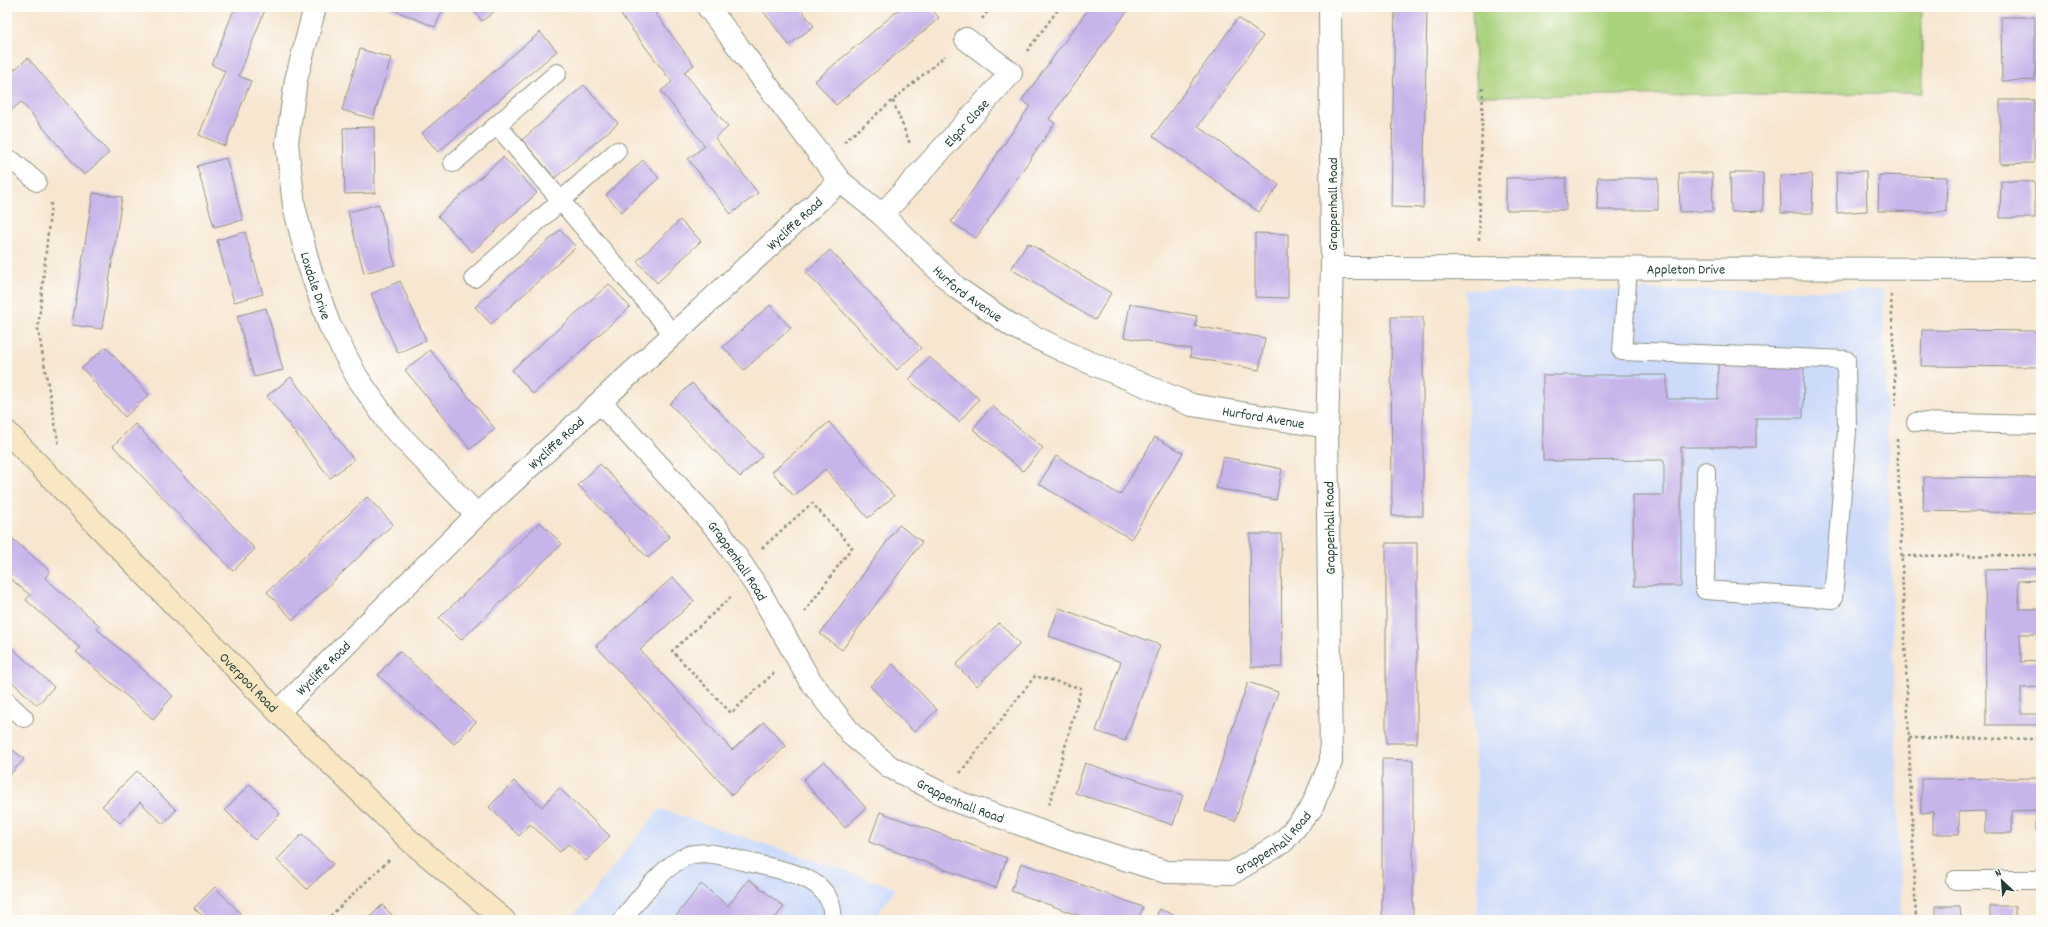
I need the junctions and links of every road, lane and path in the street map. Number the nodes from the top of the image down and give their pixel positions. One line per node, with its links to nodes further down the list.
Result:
1 (315, 7): 37 (street, Loxdale Drive)
2 (708, 7): 13 (street, Hurford Avenue)
3 (991, 7): 6 (path)
4 (1060, 7): 8 (path)
5 (1330, 7): 21 (street, Grappenhall Road)
6 (966, 40): 8 (street); 10 (path)
7 (557, 73): 11 (lane)
8 (1012, 73): 16 (street, Elgar Close)
9 (1483, 85): 22 (path)
10 (893, 101): 13 (path); 16 (path)
11 (497, 125): 14 (lane); 19 (lane)
12 (617, 151): 19 (lane)
13 (823, 159): 17 (street, Hurford Avenue)
14 (453, 163)
15 (7, 165): 18 (lane)
16 (921, 172): 20 (street, Elgar Close)
17 (840, 181): 20 (street, Hurford Avenue); 27 (street, Wycliffe Road)
18 (37, 182): 35 (path)
19 (561, 201): 26 (lane); 27 (lane)
20 (882, 215): 32 (street, Hurford Avenue)
21 (1332, 268): 22 (street, Appleton Drive); 32 (street, Grappenhall Road)
22 (1478, 268): 23 (street, Appleton Drive)
23 (1628, 268): 24 (street, Appleton Drive); 36 (lane)
24 (1890, 269): 25 (street, Appleton Drive); 29 (path)
25 (2041, 269)
26 (474, 278)
27 (674, 335): 28 (street, Wycliffe Road)
28 (601, 403): 37 (street, Wycliffe Road); 40 (street, Grappenhall Road)
29 (1896, 412)
30 (1916, 422): 31 (lane)
31 (2041, 425)
32 (1327, 426): 48 (street, Grappenhall Road)
33 (7, 432): 43 (street, Overpool Road)
34 (1897, 436): 39 (path)
35 (60, 450)
36 (1706, 471)
37 (477, 515): 43 (street, Wycliffe Road)
38 (2041, 555): 39 (path)
39 (1902, 556): 45 (path)
40 (747, 572): 41 (street, Grappenhall Road); 41 (path); 41 (path)
41 (790, 646): 47 (street, Grappenhall Road)
42 (7, 702): 44 (lane)
43 (278, 712): 49 (street, Overpool Road)
44 (24, 718)
45 (1909, 738): 46 (path); 56 (path)
46 (2041, 739)
47 (944, 794): 48 (street, Grappenhall Road); 48 (path)
48 (1042, 832)
49 (410, 840): 52 (path); 53 (street, Overpool Road)
50 (1955, 880): 51 (lane)
51 (2041, 880)
52 (326, 920)
53 (504, 920)
54 (622, 920): 55 (lane)
55 (832, 920)
56 (1916, 920)

